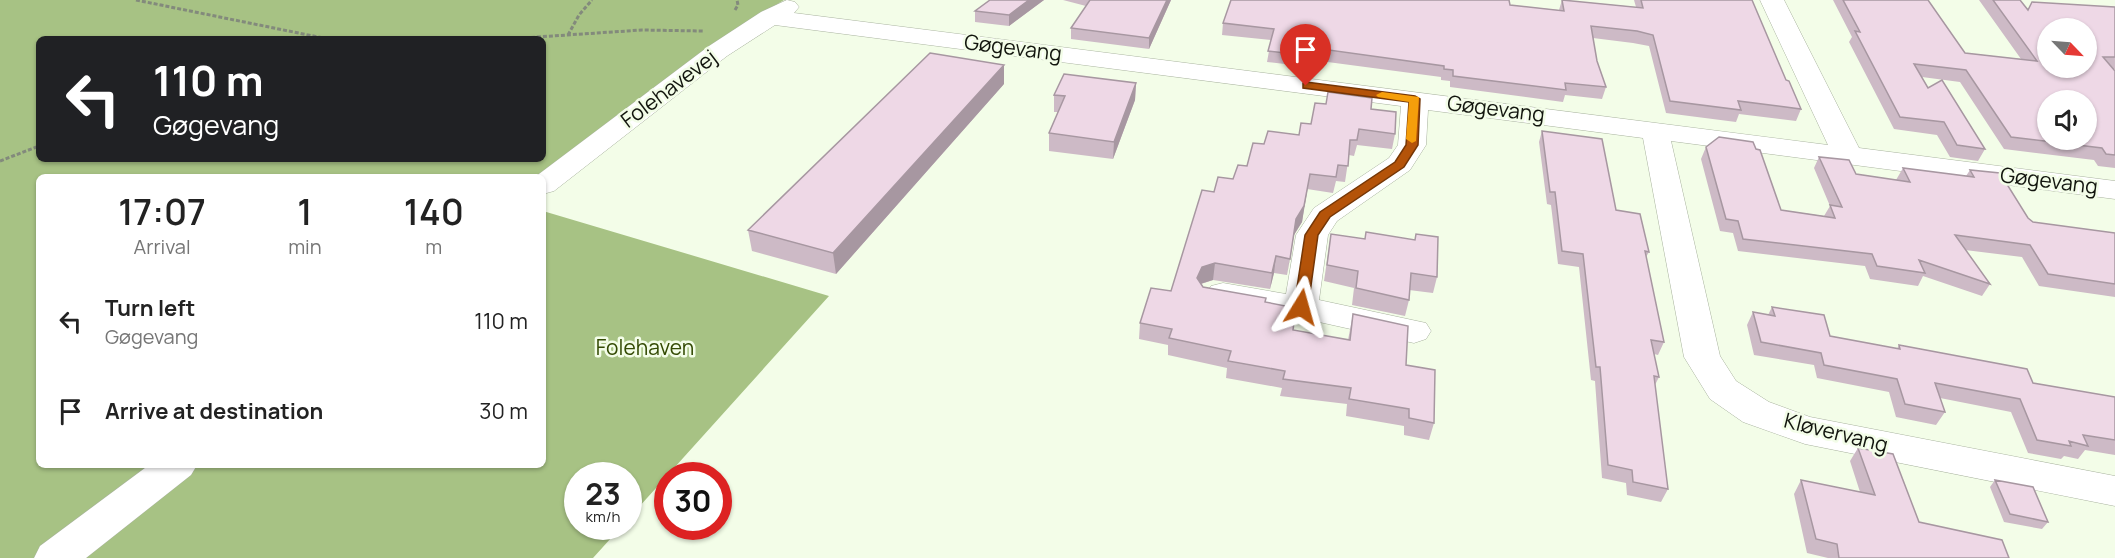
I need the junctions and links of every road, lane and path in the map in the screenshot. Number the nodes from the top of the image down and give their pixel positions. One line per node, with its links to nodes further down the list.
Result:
1 (136, 0): 8 (path)
2 (592, 0): 7 (path)
3 (799, 0): 5 (street, Folehavevej)
4 (1772, 0): 13 (street)
5 (769, 17): 6 (street, Folehavevej); 10 (street, Gøgevang)
6 (746, 32): 7 (path); 15 (street, Folehavevej)
7 (567, 35): 9 (path)
8 (313, 36)
9 (546, 36)
10 (1415, 99): 11 (street, Gøgevang); 18 (street)
11 (1655, 130): 13 (street, Gøgevang); 21 (street, Kløvervang)
12 (36, 147): 14 (path)
13 (1848, 156): 16 (street, Gøgevang)
14 (0, 161)
15 (546, 183)
16 (2115, 190)
17 (1214, 292): 18 (street)
18 (1301, 307): 19 (street)
19 (1414, 331)
20 (173, 468): 22 (street)
21 (2115, 492)
22 (55, 558)

